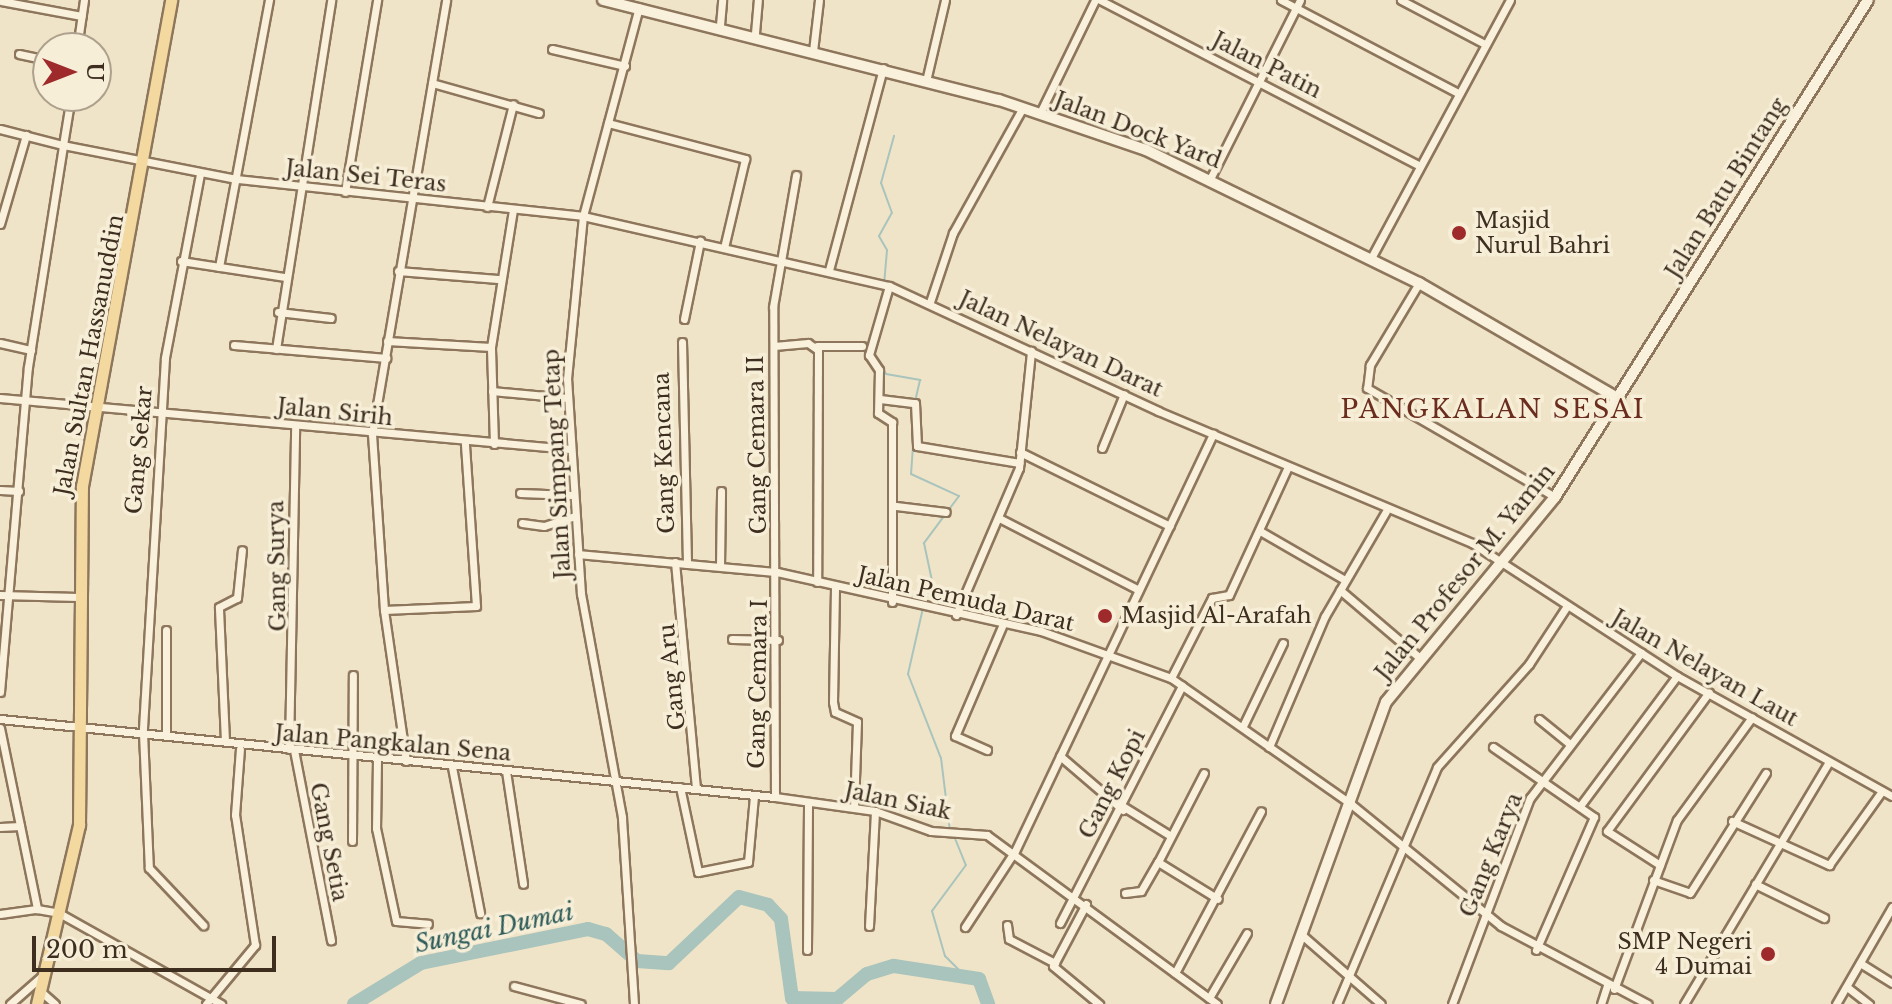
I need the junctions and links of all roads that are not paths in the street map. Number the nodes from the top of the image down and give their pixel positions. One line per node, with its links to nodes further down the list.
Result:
1 (84, 0): 20 (street)
2 (171, 0): 44 (main road, Jalan Sultan Hassanuddin)
3 (269, 0): 48 (street)
4 (331, 0): 50 (street)
5 (377, 0): 51 (street)
6 (446, 0): 33 (street)
7 (722, 0): 21 (street)
8 (758, 0): 23 (street)
9 (819, 0): 26 (street)
10 (945, 0): 32 (street)
11 (1097, 0): 31 (street, Jalan Patin); 39 (street)
12 (1281, 0): 18 (street)
13 (1401, 0): 24 (street)
14 (1510, 0): 24 (street)
15 (1868, 0): 90 (street, Jalan Batu Bintang)
16 (1, 1): 20 (street)
17 (608, 1): 19 (street, Jalan Dock Yard)
18 (1298, 4): 31 (street); 34 (street)
19 (639, 7): 21 (street, Jalan Dock Yard); 29 (street, Jalan Simpang Tetap)
20 (82, 16): 22 (street)
21 (720, 25): 23 (street, Jalan Dock Yard)
22 (80, 32)
23 (755, 33): 26 (street, Jalan Dock Yard)
24 (1483, 43): 34 (street)
25 (552, 49): 29 (street)
26 (813, 51): 30 (street, Jalan Dock Yard)
27 (19, 54): 28 (street)
28 (32, 57)
29 (625, 66): 40 (street, Jalan Simpang Tetap)
30 (883, 68): 32 (street, Jalan Dock Yard); 63 (street)
31 (1257, 78): 45 (street, Jalan Patin); 49 (street)
32 (926, 81): 36 (street, Jalan Dock Yard)
33 (432, 83): 35 (street); 52 (street)
34 (1456, 92): 45 (street)
35 (513, 104): 38 (street); 53 (street)
36 (1023, 107): 39 (street, Jalan Dock Yard); 69 (street)
37 (68, 112): 43 (street)
38 (539, 113)
39 (1040, 113): 49 (street, Jalan Dock Yard)
40 (608, 123): 55 (street, Jalan Simpang Tetap); 58 (street)
41 (0, 129): 42 (street, Jalan Sei Teras)
42 (26, 135): 43 (street, Jalan Sei Teras); 56 (street)
43 (63, 145): 44 (street, Jalan Sei Teras); 82 (street)
44 (146, 163): 46 (street, Jalan Sei Teras); 92 (main road, Jalan Sultan Hassanuddin)
45 (1417, 164): 60 (street)
46 (200, 174): 48 (street, Jalan Sei Teras); 61 (street, Gang Sekar)
47 (796, 175): 59 (street, Gang Cemara II)
48 (237, 179): 50 (street, Jalan Sei Teras); 62 (street)
49 (1210, 179): 60 (street, Jalan Dock Yard)
50 (300, 188): 51 (street, Jalan Sei Teras); 65 (street)
51 (345, 192): 52 (street, Jalan Sei Teras)
52 (412, 199): 53 (street, Jalan Sei Teras); 64 (street)
53 (487, 207): 54 (street, Jalan Sei Teras)
54 (513, 210): 55 (street, Jalan Sei Teras); 66 (street)
55 (583, 216): 57 (street, Jalan Nelayan Darat); 88 (street, Jalan Simpang Tetap)
56 (0, 224)
57 (700, 241): 58 (street, Jalan Nelayan Darat); 72 (street)
58 (724, 248): 59 (street, Jalan Nelayan Darat)
59 (780, 259): 63 (street, Jalan Nelayan Darat); 77 (street, Gang Cemara II)
60 (1370, 260): 67 (street, Jalan Dock Yard)
61 (181, 261): 62 (street); 93 (street, Gang Sekar)
62 (219, 267): 65 (street)
63 (829, 270): 68 (street, Jalan Nelayan Darat)
64 (398, 271): 66 (street); 73 (street)
65 (284, 277): 70 (street)
66 (498, 279): 80 (street)
67 (1419, 283): 90 (street, Jalan Dock Yard); 109 (street)
68 (888, 285): 69 (street, Jalan Nelayan Darat); 89 (street)
69 (930, 302): 83 (street, Jalan Nelayan Darat)
70 (278, 312): 71 (street); 81 (street)
71 (331, 318)
72 (684, 319)
73 (387, 341): 80 (street); 84 (street)
74 (682, 342): 121 (street, Gang Kencana)
75 (0, 343): 82 (street)
76 (234, 345): 81 (street)
77 (774, 346): 78 (street); 124 (street, Gang Cemara II)
78 (817, 346): 79 (street); 126 (street)
79 (862, 346)
80 (491, 347): 85 (street)
81 (276, 349): 84 (street)
82 (31, 350): 91 (street)
83 (1031, 351): 86 (street, Jalan Nelayan Darat); 101 (street)
84 (386, 358): 95 (street)
85 (492, 391): 88 (street); 98 (street)
86 (1124, 394): 96 (street, Jalan Nelayan Darat); 99 (street)
87 (0, 398): 91 (street, Jalan Sirih)
88 (568, 398): 100 (street, Jalan Simpang Tetap)
89 (880, 399): 102 (street); 110 (street)
90 (1619, 399): 109 (street, Jalan Profesor M. Yamin)
91 (25, 402): 92 (street, Jalan Sirih); 105 (street)
92 (98, 408): 93 (street, Jalan Sirih); 131 (main road, Jalan Sultan Hassanuddin)
93 (161, 413): 94 (street, Jalan Sirih); 157 (street, Gang Sekar)
94 (295, 427): 95 (street, Jalan Sirih); 163 (street, Gang Surya)
95 (372, 434): 97 (street, Jalan Sirih); 134 (street)
96 (1213, 434): 103 (street, Jalan Nelayan Darat); 116 (street)
97 (465, 443): 98 (street, Jalan Sirih); 134 (street)
98 (494, 444): 100 (street, Jalan Sirih)
99 (1102, 448)
100 (570, 449): 108 (street, Jalan Simpang Tetap)
101 (1020, 452): 102 (street); 116 (street)
102 (1020, 463): 114 (street)
103 (1288, 467): 111 (street, Jalan Nelayan Darat); 117 (street)
104 (0, 490): 105 (street)
105 (19, 491): 130 (street)
106 (721, 491): 123 (street)
107 (520, 493): 108 (street)
108 (573, 495): 113 (street, Jalan Simpang Tetap)
109 (1555, 497): 122 (street, Jalan Profesor M. Yamin)
110 (896, 506): 112 (street); 132 (street)
111 (1386, 511): 122 (street, Jalan Nelayan Darat); 125 (street)
112 (946, 512)
113 (575, 516): 115 (street); 119 (street, Jalan Simpang Tetap)
114 (999, 518): 128 (street); 135 (street)
115 (522, 523)
116 (1170, 526): 128 (street)
117 (1260, 531): 125 (street); 146 (street)
118 (242, 550): 158 (street)
119 (578, 554): 120 (street, Jalan Pemuda Darat); 174 (street, Jalan Simpang Tetap)
120 (675, 562): 121 (street, Jalan Pemuda Darat); 177 (street, Gang Aru)
121 (687, 564): 123 (street, Jalan Pemuda Darat)
122 (1502, 565): 133 (street, Jalan Nelayan Laut); 143 (street, Jalan Profesor M. Yamin)
123 (720, 566): 124 (street, Jalan Pemuda Darat)
124 (777, 572): 126 (street, Jalan Pemuda Darat); 139 (street, Gang Cemara I)
125 (1345, 580): 129 (street)
126 (817, 582): 127 (street, Jalan Pemuda Darat)
127 (835, 588): 132 (street, Jalan Pemuda Darat); 185 (street)
128 (1139, 590): 141 (street)
129 (1340, 590): 143 (street); 160 (street)
130 (3, 595): 131 (street); 148 (street)
131 (78, 597): 153 (main road, Jalan Sultan Hassanuddin)
132 (892, 602): 135 (street, Jalan Pemuda Darat)
133 (1567, 606): 142 (street, Jalan Nelayan Laut); 195 (street)
134 (384, 610): 168 (street)
135 (956, 615): 136 (street, Jalan Pemuda Darat)
136 (1003, 624): 141 (street, Jalan Pemuda Darat); 164 (street)
137 (166, 630): 156 (street)
138 (732, 639): 139 (street)
139 (778, 640): 181 (street, Gang Cemara I)
140 (1283, 643): 154 (street)
141 (1108, 652): 146 (street, Jalan Pemuda Darat); 166 (street)
142 (1641, 653): 145 (street, Jalan Nelayan Laut); 159 (street, Gang Karya)
143 (1421, 659): 183 (street, Jalan Profesor M. Yamin)
144 (353, 675): 165 (street)
145 (1677, 676): 149 (street, Jalan Nelayan Laut); 184 (street)
146 (1171, 678): 147 (street, Jalan Pemuda Darat)
147 (1182, 686): 154 (street, Jalan Pemuda Darat); 186 (street, Gang Kopi)
148 (0, 692)
149 (1709, 692): 150 (street, Jalan Nelayan Laut); 198 (street)
150 (1752, 717): 169 (street, Jalan Nelayan Laut); 198 (street)
151 (0, 719): 153 (street, Jalan Pangkalan Sena)
152 (1539, 719): 159 (street)
153 (78, 722): 157 (street, Jalan Pangkalan Sena); 208 (main road, Jalan Sultan Hassanuddin)
154 (1243, 726): 160 (street, Jalan Pemuda Darat)
155 (0, 728): 190 (street)
156 (166, 732): 157 (street, Jalan Pangkalan Sena); 158 (street, Jalan Pangkalan Sena)
157 (143, 733): 216 (street, Gang Sekar)
158 (225, 741): 162 (street, Jalan Pangkalan Sena)
159 (1570, 744): 175 (street, Gang Karya)
160 (1269, 747): 183 (street, Jalan Pemuda Darat)
161 (1493, 747): 175 (street)
162 (240, 749): 163 (street, Jalan Pangkalan Sena); 236 (street)
163 (292, 750): 165 (street, Jalan Pangkalan Sena); 222 (street, Gang Setia)
164 (987, 750)
165 (352, 754): 167 (street, Jalan Pangkalan Sena); 193 (street)
166 (1060, 756): 186 (street); 196 (street)
167 (377, 759): 168 (street, Jalan Pangkalan Sena); 215 (street)
168 (406, 761): 170 (street, Jalan Pangkalan Sena)
169 (1829, 762): 178 (street, Jalan Nelayan Laut); 194 (street)
170 (452, 767): 171 (street, Jalan Pangkalan Sena); 209 (street)
171 (506, 771): 174 (street, Jalan Pangkalan Sena); 200 (street)
172 (1204, 773): 192 (street)
173 (1766, 773): 189 (street)
174 (612, 781): 176 (street, Jalan Siak); 242 (street, Jalan Simpang Tetap)
175 (1541, 783): 184 (street); 211 (street, Gang Karya)
176 (680, 787): 177 (street, Jalan Siak); 179 (street)
177 (696, 789): 179 (street, Jalan Siak)
178 (1882, 791): 180 (street, Jalan Nelayan Laut); 194 (street)
179 (754, 796): 181 (street, Jalan Siak)
180 (1892, 796)
181 (775, 797): 182 (street, Jalan Siak)
182 (808, 802): 185 (street, Jalan Siak); 223 (street)
183 (1351, 804): 195 (street, Jalan Pemuda Darat); 221 (street, Jalan Profesor M. Yamin)
184 (1580, 806): 224 (street)
185 (854, 808): 187 (street, Jalan Siak)
186 (1124, 809): 192 (street); 203 (street, Gang Kopi)
187 (875, 811): 196 (street, Jalan Siak); 218 (street)
188 (1261, 811): 204 (street)
189 (1732, 821): 194 (street); 199 (street)
190 (20, 826): 191 (street); 207 (street)
191 (0, 827)
192 (1171, 836): 197 (street)
193 (352, 841)
194 (1778, 846): 201 (street)
195 (1405, 850): 211 (street, Jalan Pemuda Darat); 229 (street)
196 (1015, 851): 203 (street, Jalan Siak); 219 (street)
197 (1158, 862): 202 (street); 204 (street)
198 (1660, 865): 199 (street)
199 (1653, 880): 232 (street)
200 (523, 884)
201 (1755, 884): 213 (street); 252 (street)
202 (1125, 893)
203 (1074, 898): 205 (street, Jalan Siak); 214 (street, Gang Kopi)
204 (1218, 899): 227 (street)
205 (1086, 904): 225 (street); 227 (street, Jalan Siak)
206 (1892, 907): 212 (street)
207 (37, 909): 208 (street); 210 (street)
208 (59, 913): 228 (main road, Jalan Sultan Hassanuddin); 236 (street)
209 (480, 913)
210 (0, 914)
211 (1486, 916): 224 (street, Jalan Pemuda Darat); 249 (street, Gang Karya)
212 (1889, 917): 226 (street)
213 (1824, 918)
214 (1060, 923)
215 (428, 924)
216 (203, 925)
217 (1007, 925): 225 (street)
218 (869, 926)
219 (965, 927)
220 (1247, 933): 235 (street)
221 (1303, 936): 229 (street); 246 (street, Jalan Profesor M. Yamin)
222 (331, 940)
223 (807, 950)
224 (1536, 950): 232 (street, Jalan Pemuda Darat)
225 (1055, 963): 243 (street)
226 (1860, 963): 230 (street); 233 (street)
227 (1175, 973): 235 (street, Jalan Siak)
228 (42, 976): 234 (main road, Jalan Sultan Hassanuddin); 237 (street)
229 (1349, 978): 247 (street); 248 (street)
230 (1892, 983)
231 (514, 986): 241 (street)
232 (1611, 987): 250 (street); 251 (street, Jalan Pemuda Darat)
233 (1847, 987): 253 (street); 254 (street)
234 (39, 990): 238 (main road, Jalan Sultan Hassanuddin); 239 (street)
235 (1206, 996): 244 (street); 245 (street, Jalan Siak)
236 (208, 1001): 240 (street)
237 (10, 1004)
238 (37, 1004)
239 (55, 1004)
240 (221, 1004)
241 (581, 1004)
242 (634, 1004)
243 (1099, 1004)
244 (1197, 1004)
245 (1217, 1004)
246 (1276, 1004)
247 (1337, 1004)
248 (1381, 1004)
249 (1452, 1004)
250 (1601, 1004)
251 (1648, 1004)
252 (1684, 1004)
253 (1836, 1004)
254 (1869, 1004)

